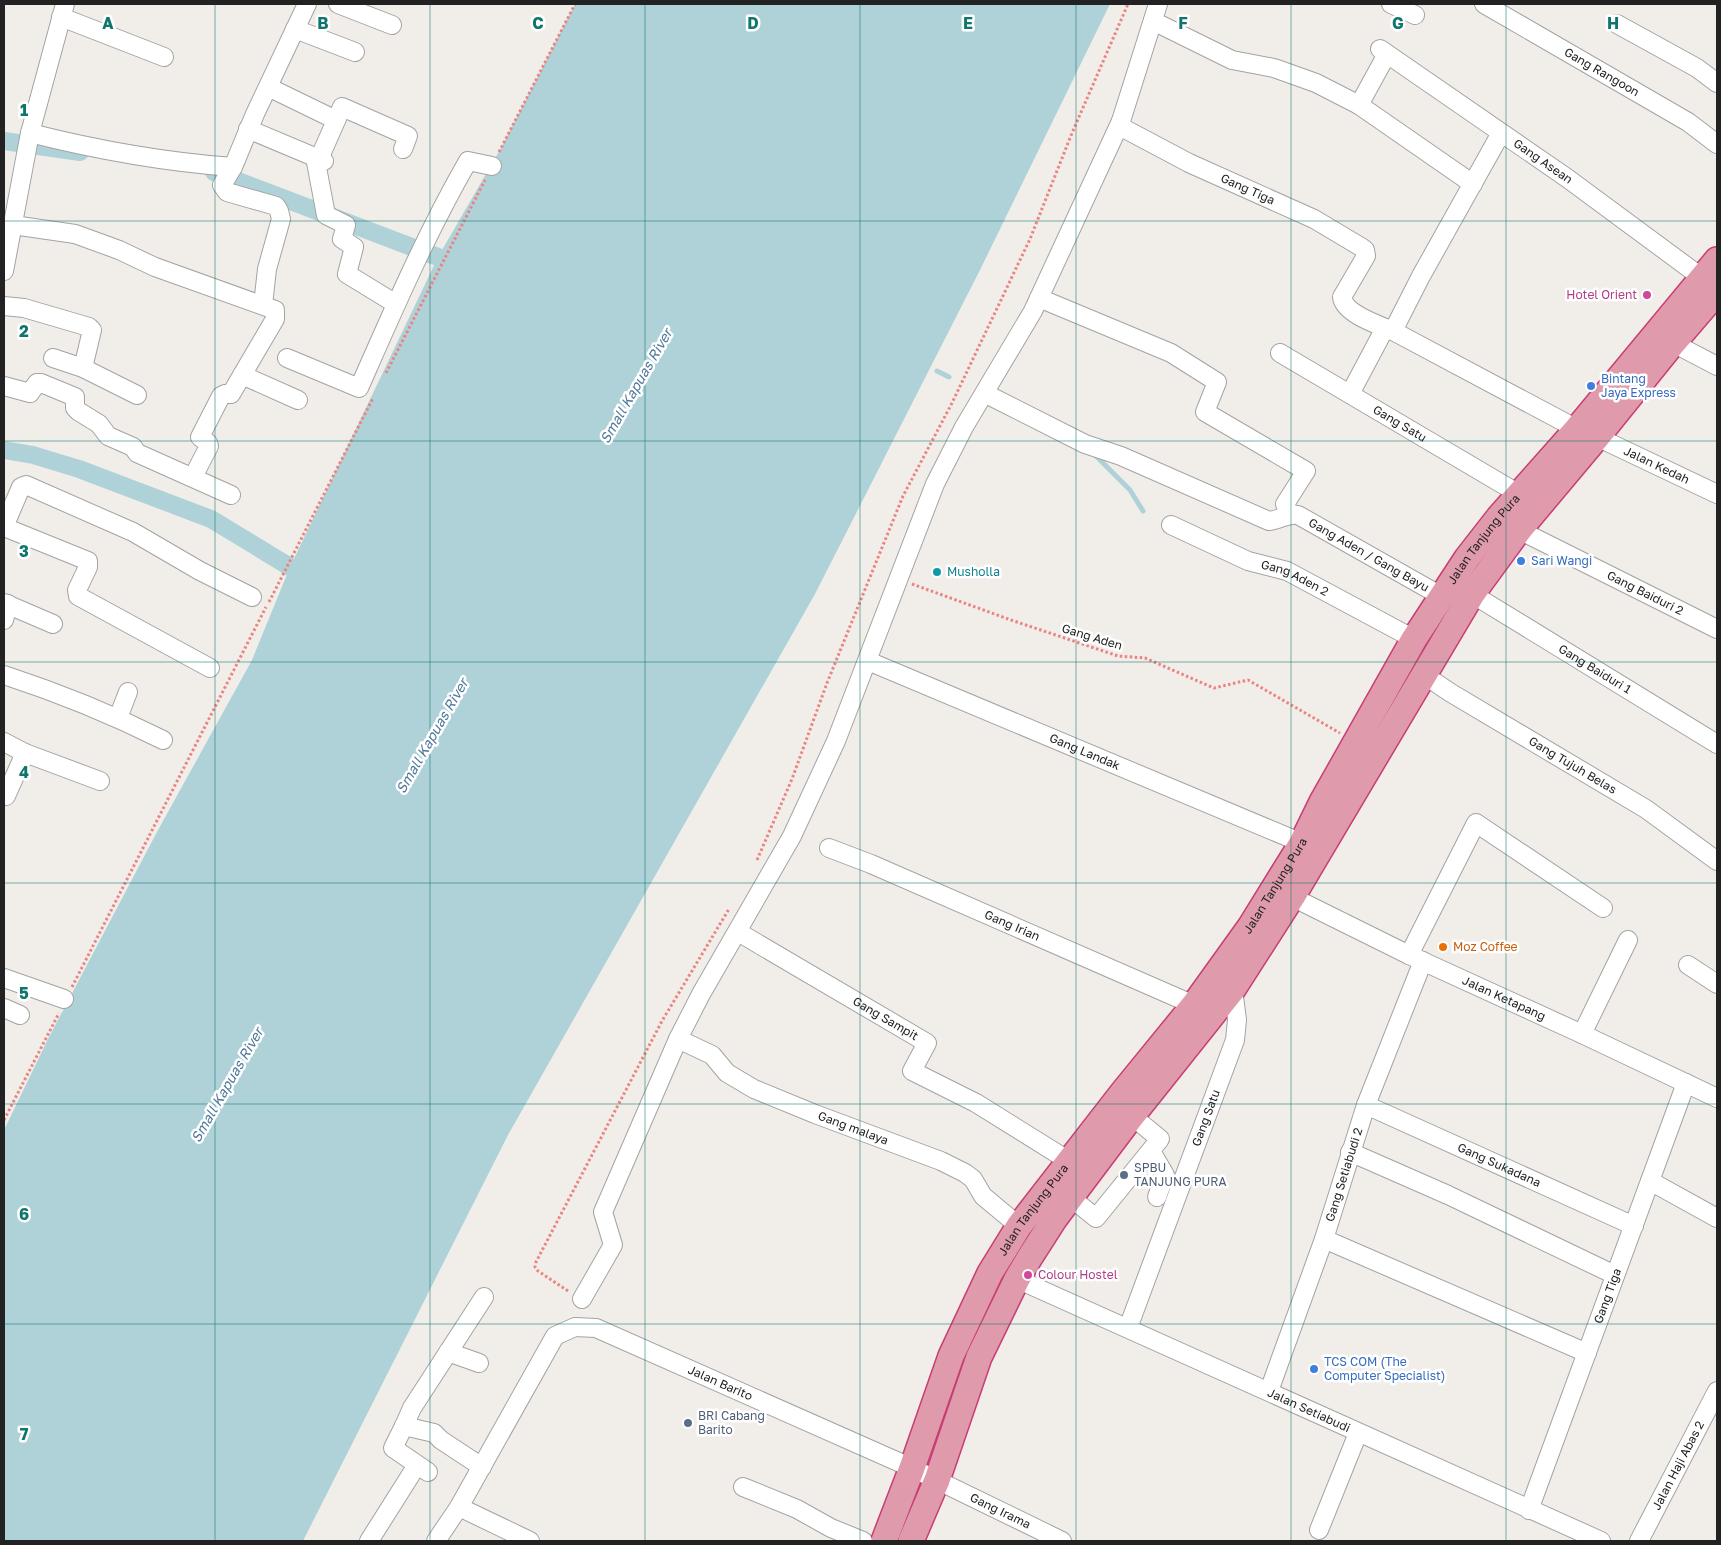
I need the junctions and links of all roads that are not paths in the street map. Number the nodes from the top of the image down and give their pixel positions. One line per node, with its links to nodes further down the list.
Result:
1 (308, 4): 2 (street); 11 (street)
2 (314, 4)
3 (338, 4): 10 (street)
4 (1391, 4): 8 (street)
5 (1484, 4): 22 (street, Gang Rangoon)
6 (63, 10): 13 (street); 21 (street)
7 (1155, 12): 16 (street); 18 (street)
8 (1415, 15)
9 (1617, 24): 14 (street)
10 (392, 25)
11 (295, 29): 12 (street); 15 (street)
12 (355, 52)
13 (164, 57)
14 (1717, 83)
15 (268, 86): 17 (street); 19 (street)
16 (1359, 105): 20 (street, Gang Asean); 27 (street)
17 (336, 120): 23 (street); 24 (street)
18 (1120, 121): 31 (street); 35 (street, Gang Tiga)
19 (248, 130): 24 (street); 26 (street)
20 (1501, 133): 27 (street); 30 (street, Gang Asean)
21 (30, 136): 26 (street); 28 (street)
22 (1717, 144)
23 (403, 149)
24 (319, 159): 32 (street)
25 (492, 166): 32 (street)
26 (232, 168): 33 (street)
27 (1473, 184): 35 (street)
28 (12, 225): 29 (street); 33 (street)
29 (4, 271)
30 (1712, 277): 36 (highway, Jalan Tanjung Pura); 48 (highway, Jalan Tanjung Pura)
31 (1039, 298): 53 (street); 64 (street)
32 (396, 304): 39 (street)
33 (263, 305): 42 (street)
34 (4, 306): 41 (street)
35 (1389, 329): 44 (street); 48 (street, Gang Tiga)
36 (1673, 343): 40 (street); 48 (highway, Jalan Tanjung Pura)
37 (1280, 353): 44 (street, Gang Satu)
38 (53, 358): 41 (street)
39 (287, 358)
40 (1717, 366)
41 (83, 368): 45 (street)
42 (242, 375): 47 (street); 49 (street)
43 (4, 386): 49 (street)
44 (1350, 394): 50 (street, Gang Satu)
45 (137, 395)
46 (992, 397): 53 (street, Gang Aden / Gang Bayu)
47 (298, 400)
48 (1587, 433): 50 (highway, Jalan Tanjung Pura); 51 (street, Jalan Kedah); 56 (highway, Jalan Tanjung Pura)
49 (193, 477): 52 (street)
50 (1519, 494): 58 (highway, Jalan Tanjung Pura)
51 (1717, 494)
52 (231, 495)
53 (1290, 515): 58 (street, Gang Aden / Gang Bayu)
54 (1171, 525): 63 (street, Gang Aden 2)
55 (4, 527): 59 (street); 65 (street)
56 (1519, 530): 57 (highway, Jalan Tanjung Pura); 62 (street, Gang Baiduri 2)
57 (1472, 594): 67 (highway, Jalan Tanjung Pura); 72 (street, Gang Baiduri 1)
58 (1441, 596): 63 (highway, Jalan Tanjung Pura)
59 (252, 597)
60 (5, 609): 61 (street)
61 (53, 624)
62 (1717, 629)
63 (1414, 639): 76 (highway, Jalan Tanjung Pura)
64 (868, 661): 77 (street, Gang Landak); 82 (street)
65 (210, 668)
66 (4, 675): 69 (street)
67 (1424, 675): 76 (highway, Jalan Tanjung Pura); 79 (street, Gang Tujuh Belas)
68 (128, 692): 69 (street)
69 (118, 718): 70 (street)
70 (163, 740)
71 (4, 742): 73 (street)
72 (1717, 744)
73 (25, 753): 74 (street); 75 (street)
74 (100, 781)
75 (6, 796)
76 (1339, 796): 77 (highway, Jalan Tanjung Pura); 80 (highway, Jalan Tanjung Pura)
77 (1302, 843): 90 (highway, Jalan Tanjung Pura)
78 (829, 848): 90 (street, Gang Irian)
79 (1717, 862)
80 (1292, 897): 84 (street, Jalan Ketapang); 88 (highway, Jalan Tanjung Pura)
81 (1603, 908): 84 (street, Gang Setiabudi 2)
82 (738, 932): 94 (street); 101 (street, Gang Sampit)
83 (1628, 940): 93 (street)
84 (1416, 958): 93 (street, Jalan Ketapang); 97 (street, Gang Setiabudi 2)
85 (1688, 965): 87 (street)
86 (4, 978): 89 (street)
87 (1717, 984)
88 (1233, 989): 98 (highway, Jalan Tanjung Pura); 113 (street, Gang Satu)
89 (65, 999)
90 (1194, 1004): 101 (highway, Jalan Tanjung Pura)
91 (4, 1008): 92 (street)
92 (20, 1015)
93 (1582, 1034): 95 (street, Jalan Ketapang)
94 (678, 1039): 106 (street, Gang malaya); 112 (street)
95 (1686, 1083): 96 (street, Jalan Ketapang); 102 (street, Gang Tiga)
96 (1717, 1098)
97 (1366, 1105): 100 (street, Gang Setiabudi 2); 107 (street, Gang Sukadana)
98 (1132, 1116): 99 (street); 103 (highway, Jalan Tanjung Pura)
99 (1151, 1151): 103 (street); 104 (street)
100 (1350, 1152): 108 (street, Gang Setiabudi 2); 109 (street)
101 (1068, 1161): 106 (highway, Jalan Tanjung Pura)
102 (1650, 1181): 105 (street); 107 (street, Gang Tiga)
103 (1070, 1197): 110 (highway, Jalan Tanjung Pura)
104 (1157, 1197)
105 (1717, 1218)
106 (1020, 1226): 122 (highway, Jalan Tanjung Pura)
107 (1634, 1226): 109 (street, Gang Tiga)
108 (1324, 1238): 115 (street); 117 (street, Gang Setiabudi 2)
109 (1615, 1275): 115 (street, Gang Tiga)
110 (1017, 1279): 113 (street, Jalan Setiabudi); 123 (highway, Jalan Tanjung Pura)
111 (484, 1297): 114 (street)
112 (582, 1300)
113 (1128, 1328): 117 (street, Jalan Setiabudi)
114 (448, 1352): 116 (street); 119 (street)
115 (1587, 1353): 126 (street, Gang Tiga)
116 (479, 1362)
117 (1269, 1391): 120 (street, Jalan Setiabudi)
118 (1717, 1391): 136 (street, Jalan Haji Abas 2)
119 (404, 1426): 121 (street); 128 (street)
120 (1358, 1433): 126 (street, Jalan Setiabudi); 127 (street)
121 (482, 1467): 122 (street, Jalan Barito); 125 (street)
122 (912, 1468): 123 (street, Jalan Barito); 132 (highway, Jalan Tanjung Pura)
123 (937, 1480): 133 (highway, Jalan Tanjung Pura); 134 (street, Gang Irama)
124 (744, 1487): 131 (street)
125 (459, 1507): 129 (street); 130 (street)
126 (1529, 1510): 135 (street, Jalan Setiabudi)
127 (1319, 1530)
128 (369, 1541)
129 (436, 1541)
130 (530, 1541)
131 (864, 1541)
132 (884, 1541)
133 (911, 1541)
134 (1062, 1541)
135 (1601, 1541)
136 (1639, 1541)

